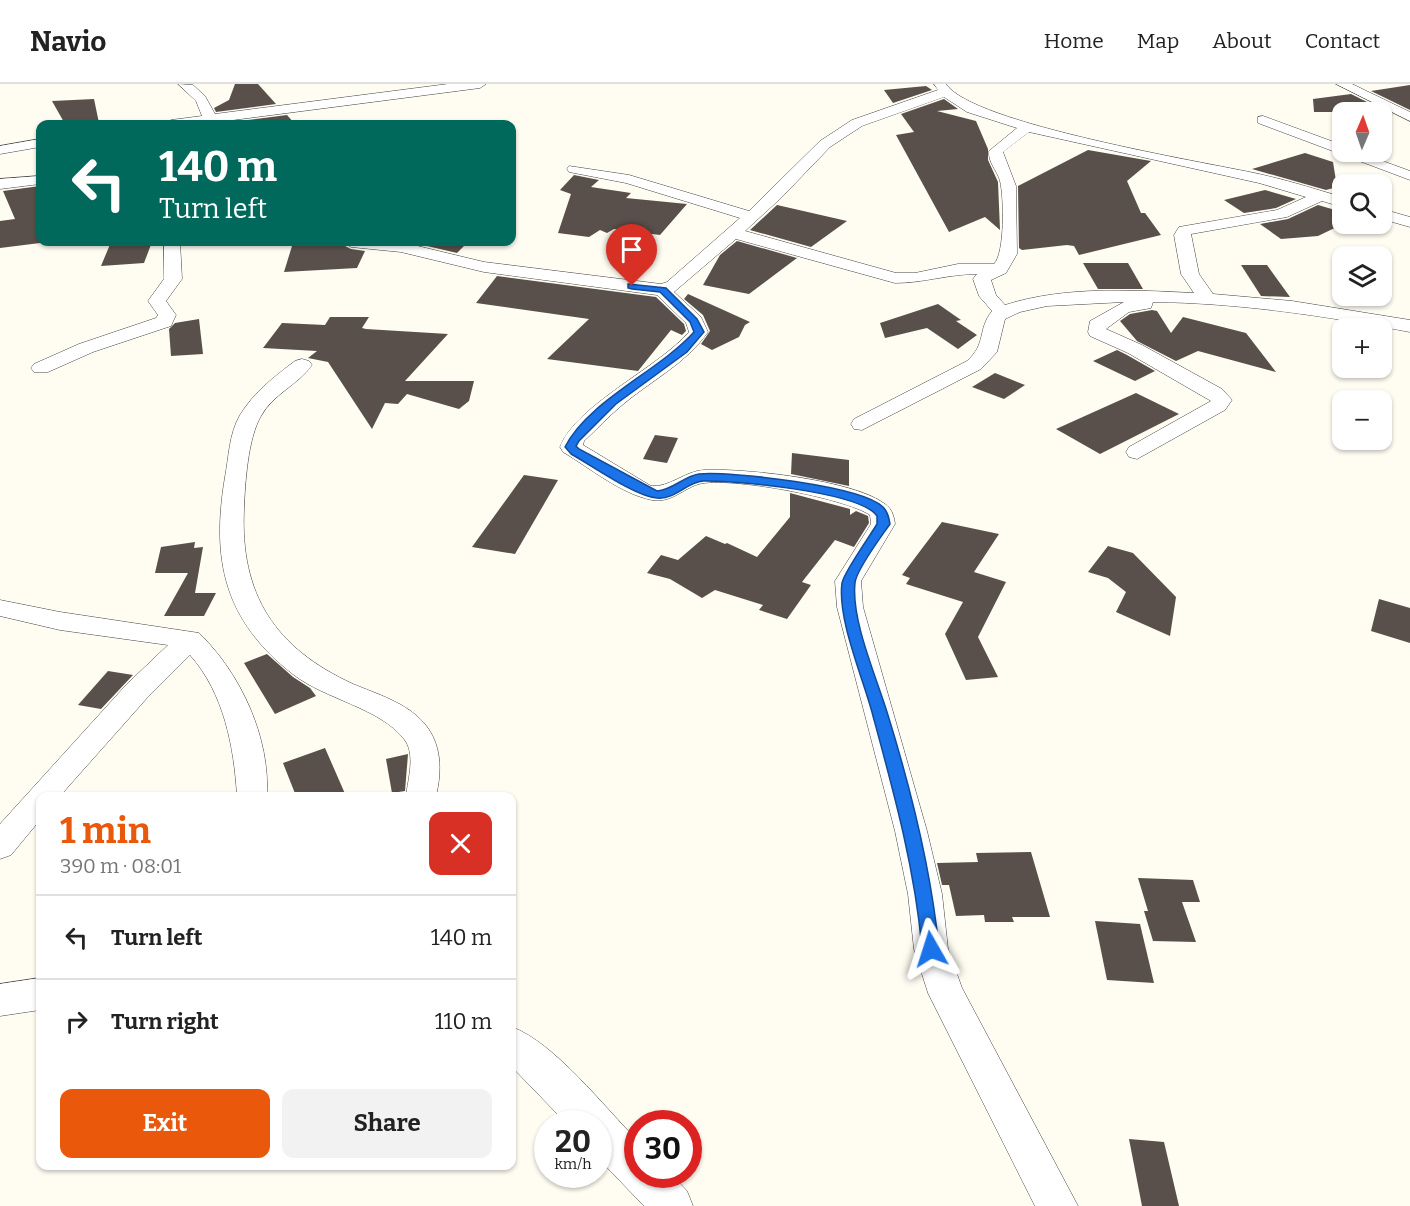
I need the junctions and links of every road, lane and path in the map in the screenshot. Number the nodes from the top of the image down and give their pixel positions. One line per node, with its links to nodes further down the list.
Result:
1 (184, 84): 8 (street)
2 (480, 84): 6 (street)
3 (1342, 84): 7 (street)
4 (942, 88): 11 (street); 24 (street)
5 (310, 90): 6 (street)
6 (326, 102): 8 (street)
7 (1410, 117)
8 (210, 119): 9 (street)
9 (202, 120)
10 (1263, 120): 13 (street)
11 (1027, 127): 20 (street); 30 (street)
12 (36, 144): 14 (street)
13 (1332, 146)
14 (0, 150)
15 (1373, 162): 17 (street)
16 (574, 169): 24 (street)
17 (1410, 176)
18 (36, 180): 19 (street)
19 (0, 184)
20 (1320, 196): 21 (street); 32 (street)
21 (1332, 199)
22 (1410, 206): 23 (street)
23 (1392, 212)
24 (750, 216): 27 (street)
25 (1392, 216): 26 (street)
26 (1410, 222)
27 (731, 232): 30 (street); 31 (street)
28 (172, 246): 37 (street)
29 (392, 246): 31 (street)
30 (1000, 268): 34 (street)
31 (662, 290): 55 (street)
32 (1206, 297): 33 (street); 34 (street)
33 (1334, 311): 35 (street); 39 (street)
34 (1002, 312): 38 (street)
35 (1410, 326)
36 (302, 365): 44 (street)
37 (41, 368)
38 (862, 424)
39 (1137, 452)
40 (0, 608): 41 (street)
41 (190, 639): 42 (street); 43 (street)
42 (46, 792)
43 (252, 792)
44 (422, 792)
45 (36, 804): 46 (street)
46 (0, 846)
47 (36, 995): 48 (street)
48 (0, 1000)
49 (516, 1047): 50 (street)
50 (581, 1110)
51 (612, 1143): 52 (street)
52 (624, 1155)
53 (655, 1188): 54 (street)
54 (672, 1206)
55 (1057, 1206)

